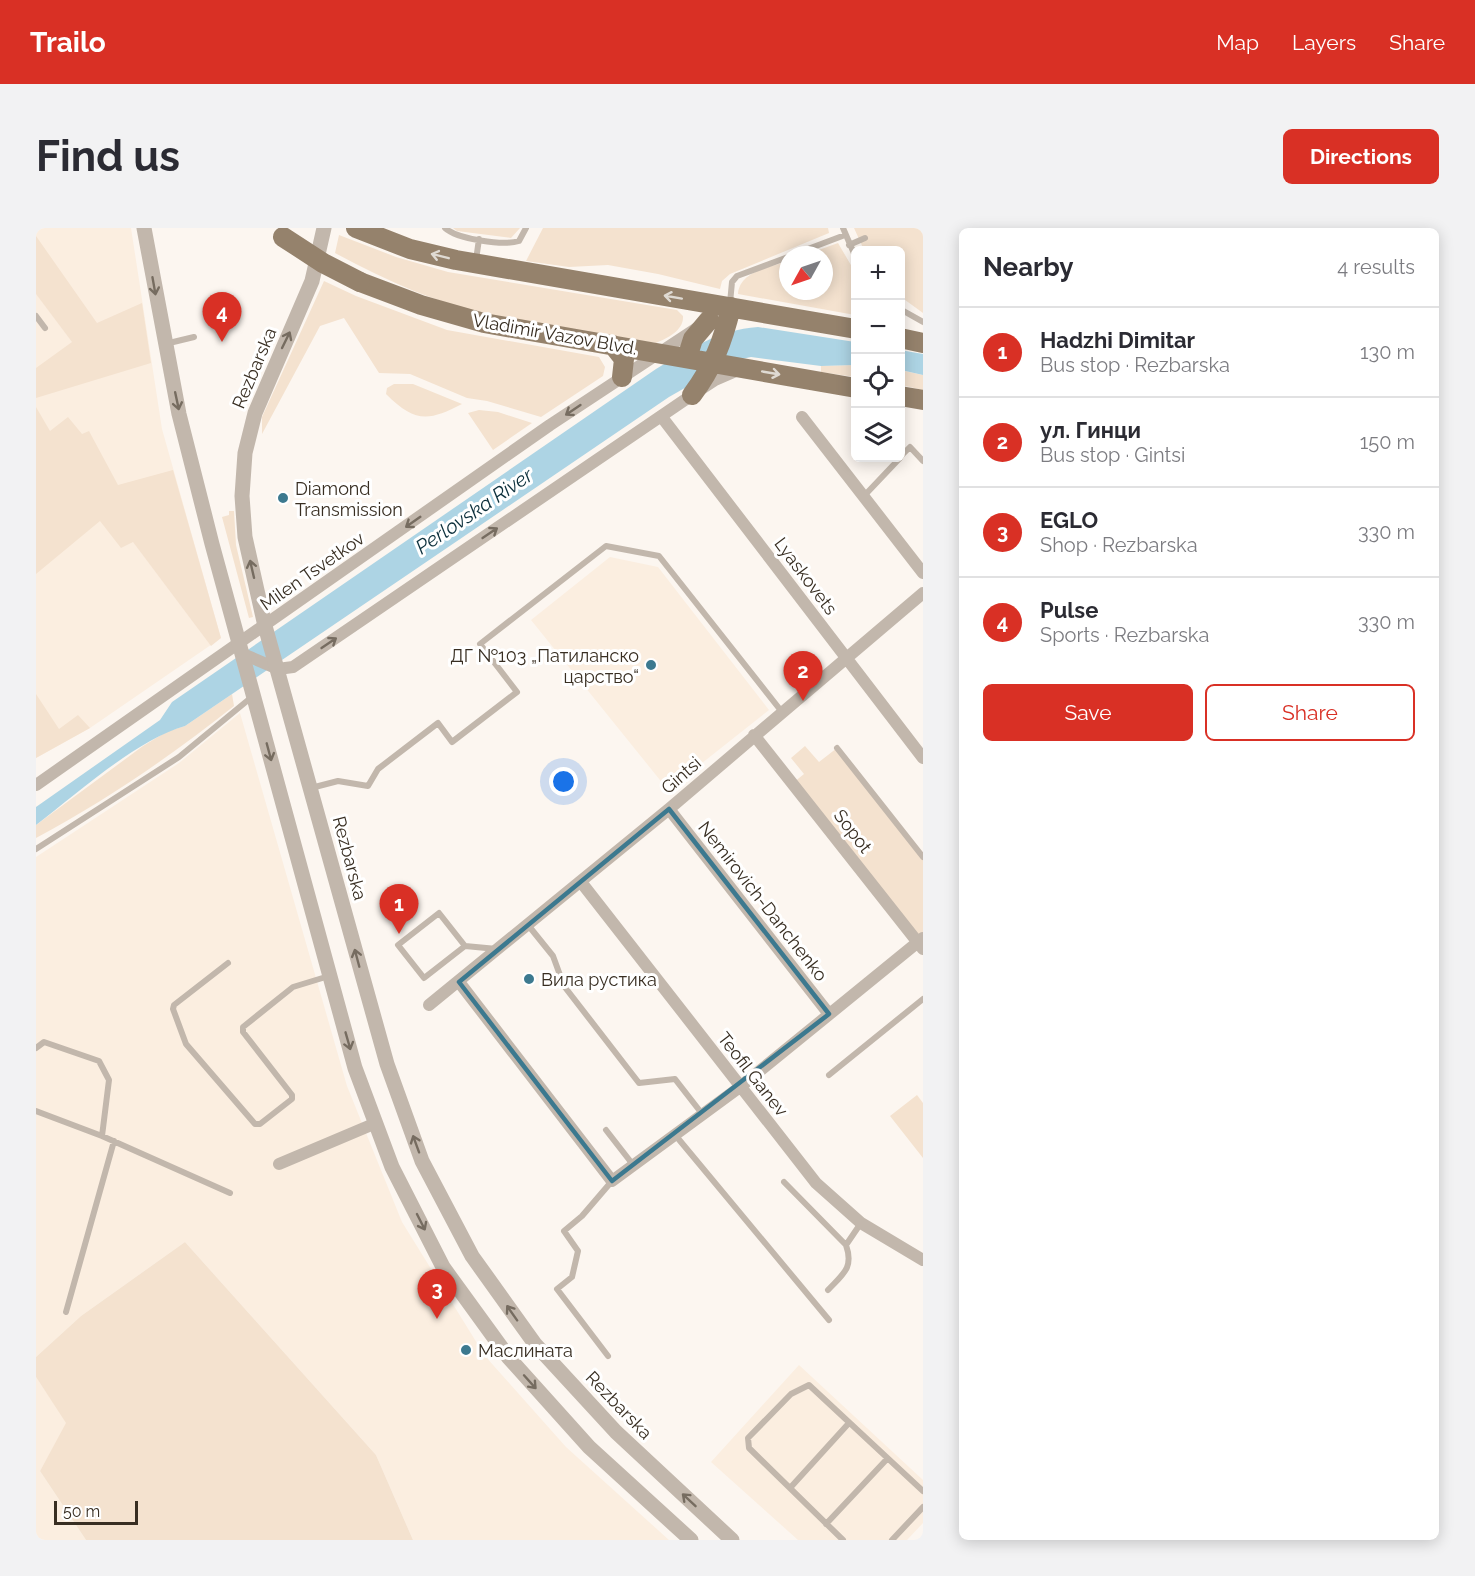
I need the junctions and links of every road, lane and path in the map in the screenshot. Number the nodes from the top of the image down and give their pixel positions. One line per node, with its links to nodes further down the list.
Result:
1 (144, 228): 25 (street, one-way to 25)
2 (324, 228): 44 (street, Rezbarska, one-way to 2)
3 (445, 228): 9 (lane)
4 (526, 228): 9 (lane)
5 (844, 231): 10 (lane); 11 (lane)
6 (278, 232): 26 (main road, Vladimir Vazov Blvd., bridge)
7 (364, 232): 14 (main road, one-way to 7)
8 (865, 238): 10 (lane)
9 (479, 239): 14 (lane)
10 (849, 245): 12 (lane)
11 (812, 246)
12 (851, 249)
13 (779, 260): 15 (lane)
14 (475, 264): 15 (main road, one-way to 14)
15 (731, 307): 18 (street, Milen Tsvetkov); 21 (main road); 29 (main road)
16 (905, 312): 19 (lane)
17 (36, 316): 20 (lane)
18 (709, 320): 27 (street, Milen Tsvetkov); 28 (main road)
19 (923, 322)
20 (45, 328)
21 (851, 328)
22 (194, 336): 25 (lane)
23 (905, 339): 24 (main road)
24 (923, 343)
25 (165, 344): 45 (street, one-way to 45)
26 (613, 345): 27 (main road, Vladimir Vazov Blvd.); 31 (main road)
27 (658, 353): 28 (main road, Vladimir Vazov Blvd.); 31 (street, Milen Tsvetkov)
28 (687, 358): 29 (main road, Vladimir Vazov Blvd.)
29 (714, 362): 30 (main road, Vladimir Vazov Blvd.); 33 (main road)
30 (745, 368): 32 (main road, Vladimir Vazov Blvd., one-way to 32); 33 (street)
31 (622, 377): 44 (street, Milen Tsvetkov, one-way to 44)
32 (851, 387)
33 (692, 394): 36 (street)
34 (905, 397): 35 (main road)
35 (923, 400)
36 (661, 416): 46 (street, Lyaskovets); 47 (street, one-way to 36)
37 (802, 417): 41 (street)
38 (905, 452): 39 (lane)
39 (923, 461)
40 (896, 462): 41 (lane)
41 (864, 497): 42 (street)
42 (923, 573)
43 (923, 592): 46 (street, Gintsi)
44 (265, 626): 45 (street, Milen Tsvetkov); 47 (street, Rezbarska)
45 (241, 648): 47 (street); 48 (street); 53 (street, Milen Tsvetkov)
46 (845, 656): 49 (street, Gintsi); 52 (street, Lyaskovets)
47 (278, 669): 54 (street, Rezbarska)
48 (254, 695): 56 (lane); 64 (street, one-way to 64)
49 (782, 712): 50 (street, Gintsi); 54 (lane)
50 (754, 735): 55 (street, Gintsi); 60 (street, Sopot)
51 (837, 748): 57 (lane)
52 (923, 758)
53 (36, 786)
54 (311, 789): 98 (street, Rezbarska, one-way to 54)
55 (669, 809): 58 (street, Gintsi); 68 (street, Nemirovich-Danchenko)
56 (36, 849)
57 (923, 857)
58 (581, 882): 59 (street, Gintsi); 71 (street, Teofil Ganev)
59 (528, 925): 62 (street, Gintsi); 73 (lane)
60 (921, 943): 68 (street)
61 (465, 946): 61 (lane); 62 (lane)
62 (498, 949): 65 (street, Gintsi)
63 (228, 963): 64 (lane)
64 (330, 976): 74 (street, one-way to 74)
65 (459, 982): 67 (street, Gintsi); 81 (street)
66 (923, 999): 70 (lane)
67 (429, 1005)
68 (829, 1014): 71 (street)
69 (36, 1048): 76 (lane)
70 (829, 1076)
71 (740, 1087): 73 (street); 84 (street, Teofil Ganev)
72 (36, 1111): 76 (lane)
73 (703, 1115): 77 (street)
74 (376, 1123): 79 (street); 97 (street, one-way to 97)
75 (606, 1130): 80 (lane)
76 (102, 1136): 78 (lane)
77 (676, 1136): 80 (street); 89 (lane)
78 (114, 1141): 83 (lane); 88 (lane)
79 (279, 1164)
80 (635, 1166): 81 (street)
81 (612, 1181): 90 (lane)
82 (784, 1182): 85 (lane)
83 (230, 1193)
84 (861, 1223): 85 (lane); 86 (street, Teofil Ganev)
85 (846, 1245): 87 (lane)
86 (923, 1260)
87 (828, 1290)
88 (66, 1312)
89 (829, 1320)
90 (608, 1356)
91 (849, 1423): 92 (lane); 93 (lane); 93 (lane)
92 (887, 1459): 94 (lane); 96 (lane)
93 (790, 1488): 96 (lane)
94 (923, 1491)
95 (923, 1507): 100 (lane)
96 (826, 1524): 99 (lane)
97 (691, 1540)
98 (732, 1540)
99 (843, 1540)
100 (892, 1540)

